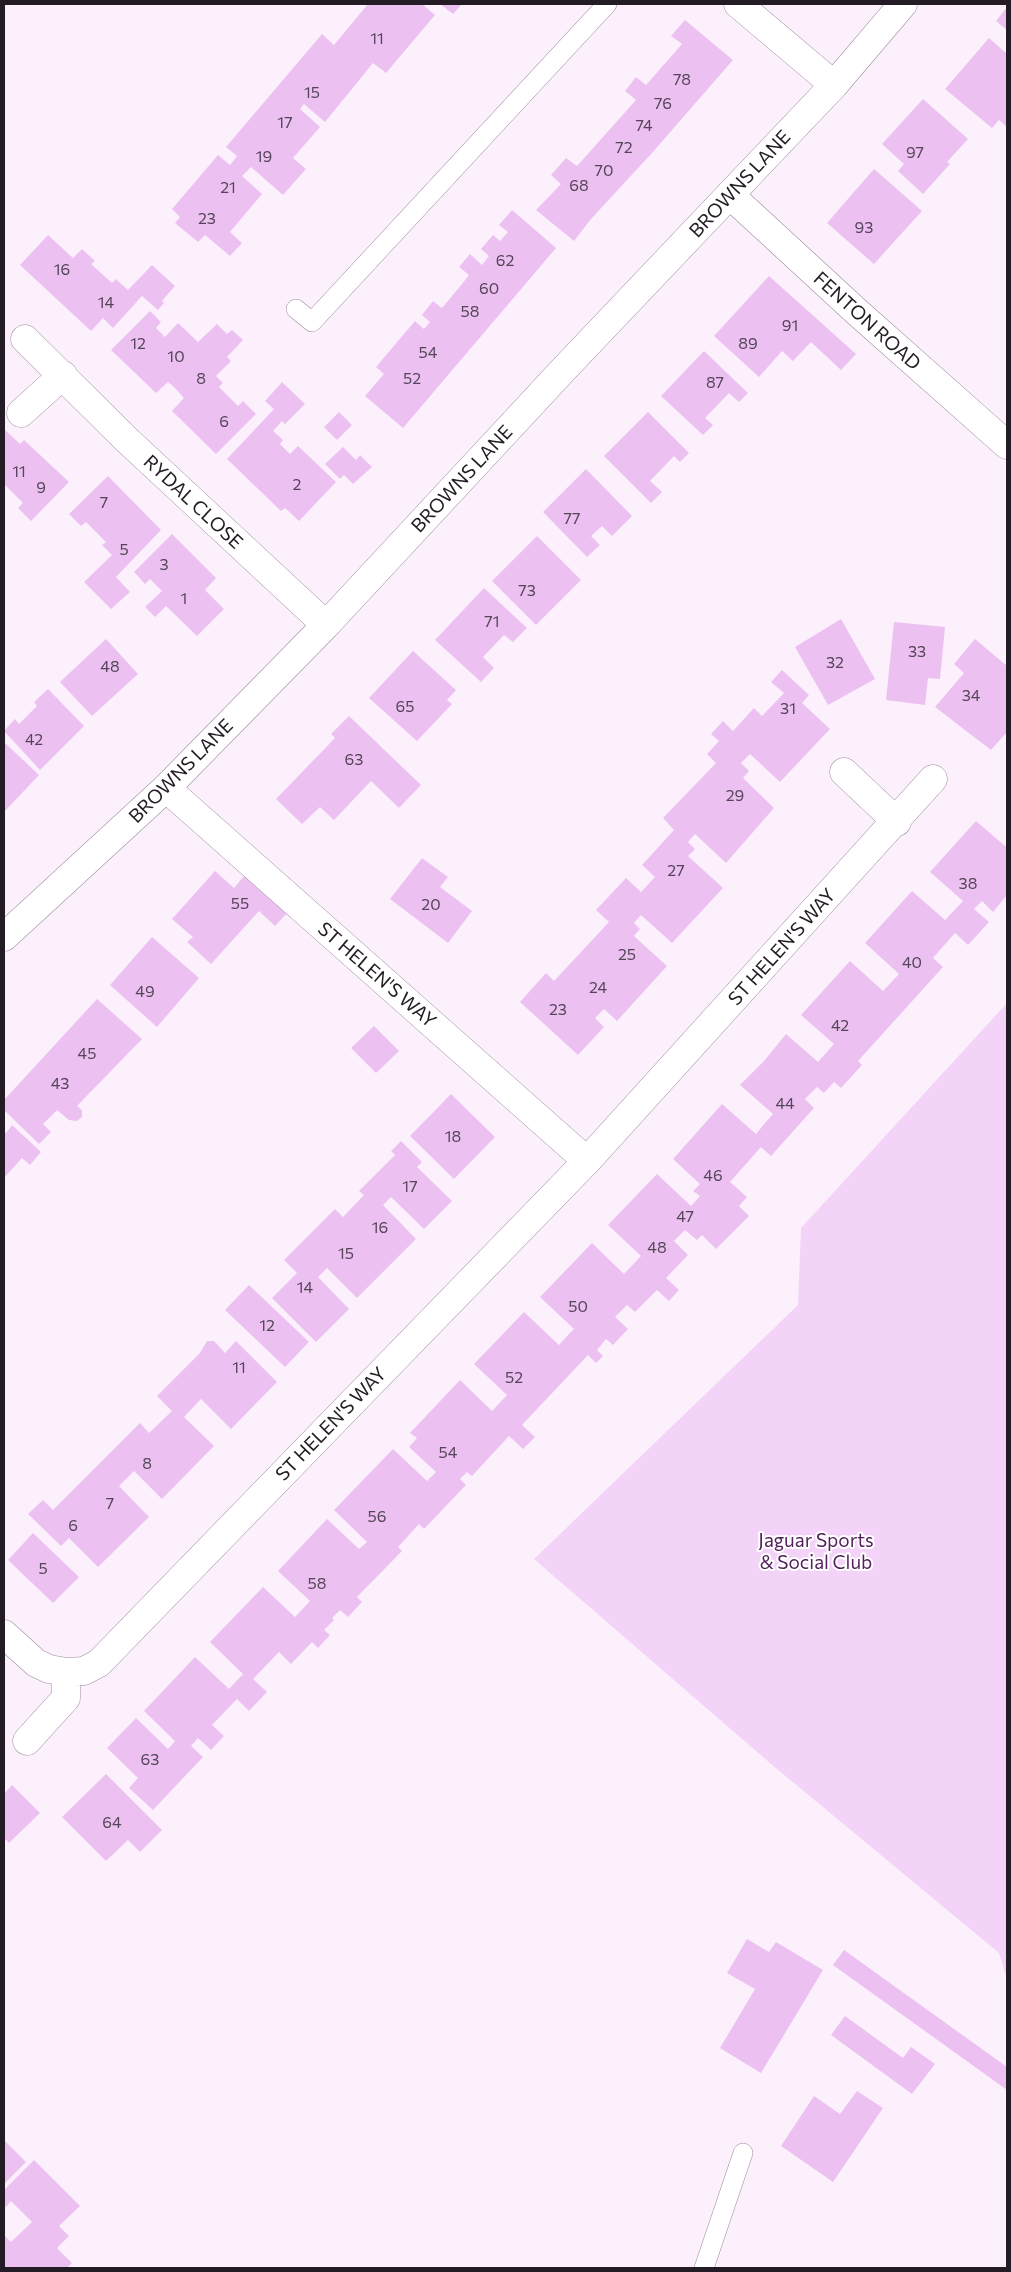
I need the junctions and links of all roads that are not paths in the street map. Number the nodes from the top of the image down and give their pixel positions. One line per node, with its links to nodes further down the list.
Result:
1 (607, 4): 6 (lane)
2 (738, 4): 4 (street)
3 (903, 4): 4 (street, BROWNS LANE)
4 (834, 85): 5 (street, BROWNS LANE)
5 (730, 195): 10 (street, FENTON ROAD); 11 (street, BROWNS LANE)
6 (296, 309)
7 (25, 340): 8 (street, RYDAL CLOSE)
8 (63, 375): 9 (street); 11 (street, RYDAL CLOSE)
9 (21, 413)
10 (1007, 445)
11 (326, 625): 14 (street, BROWNS LANE)
12 (844, 772): 15 (street)
13 (934, 779): 15 (street, ST HELEN'S WAY)
14 (166, 788): 16 (street, BROWNS LANE); 17 (street, ST HELEN'S WAY)
15 (896, 822): 17 (street, ST HELEN'S WAY)
16 (4, 937)
17 (588, 1161): 19 (street, ST HELEN'S WAY)
18 (4, 1634): 19 (street, ST HELEN'S WAY)
19 (66, 1672): 20 (street)
20 (27, 1741)
21 (742, 2153): 22 (lane)
22 (704, 2268)

